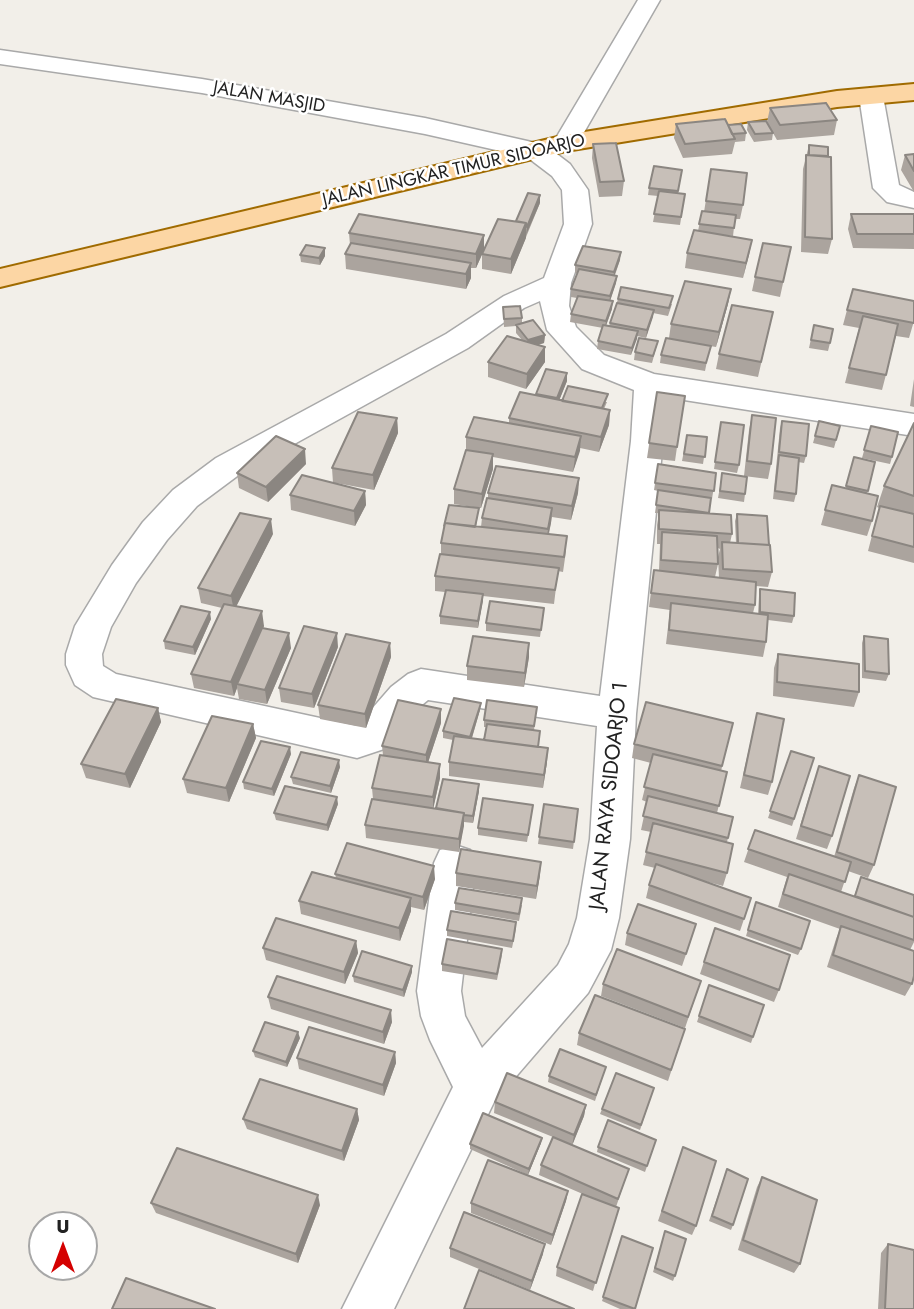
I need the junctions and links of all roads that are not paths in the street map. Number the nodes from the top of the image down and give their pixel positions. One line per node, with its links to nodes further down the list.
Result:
1 (649, 0): 5 (street)
2 (0, 57): 6 (street, JALAN MASJID)
3 (913, 94): 4 (main road, JALAN LINGKAR TIMUR SIDOARJO)
4 (871, 96): 5 (main road, JALAN LINGKAR TIMUR SIDOARJO); 7 (street)
5 (566, 143): 6 (main road, JALAN LINGKAR TIMUR SIDOARJO)
6 (536, 151): 8 (main road, JALAN LINGKAR TIMUR SIDOARJO); 9 (street)
7 (914, 200)
8 (0, 278)
9 (557, 283): 10 (street); 12 (street)
10 (650, 384): 11 (street); 12 (street, JALAN RAYA SIDOARJO 1)
11 (914, 425)
12 (617, 714): 14 (street, JALAN RAYA SIDOARJO 1)
13 (455, 863): 14 (street)
14 (478, 1086): 15 (street, JALAN RAYA SIDOARJO 1)
15 (368, 1309)

